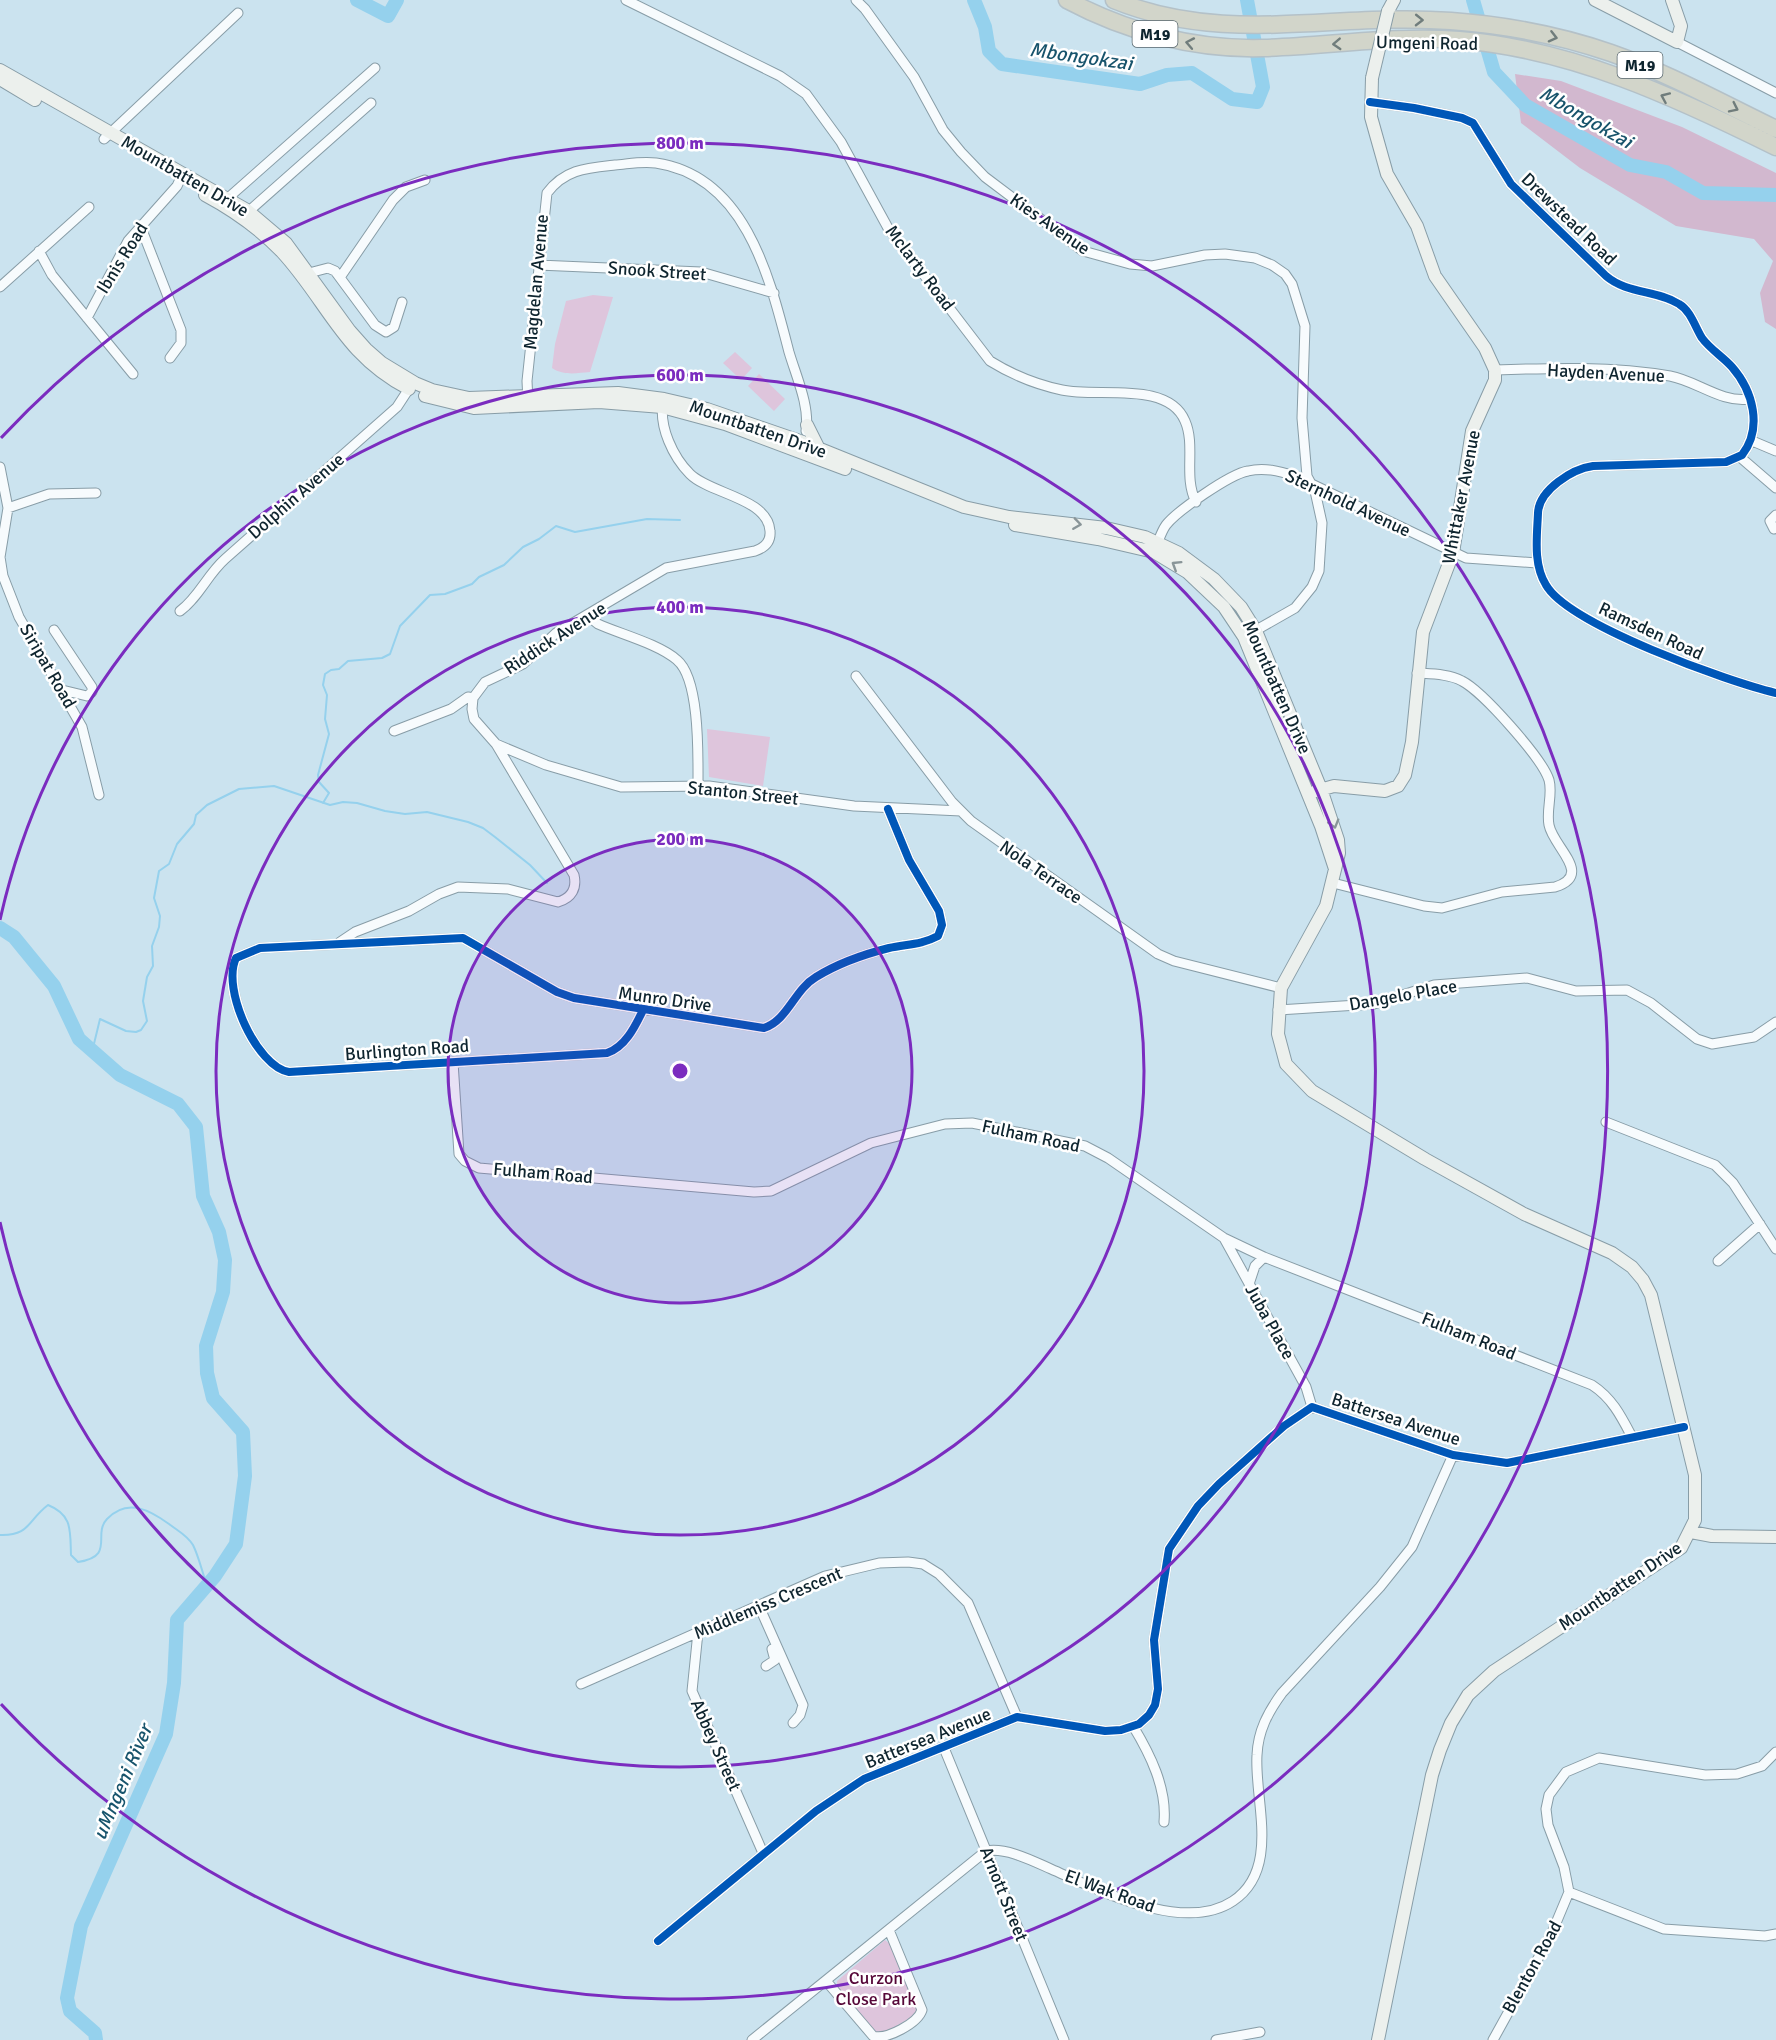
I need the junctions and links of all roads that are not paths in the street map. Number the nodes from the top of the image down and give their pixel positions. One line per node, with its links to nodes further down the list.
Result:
1 (626, 0): 51 (street, Mclarty Road)
2 (855, 0): 48 (street, Kies Avenue)
3 (1067, 0): 19 (highway, Umgeni Road / M19, one-way to 3)
4 (1114, 0): 17 (highway, Umgeni Road / M19, one-way to 17)
5 (1595, 0): 9 (main road)
6 (1672, 0): 9 (main road)
7 (1390, 3): 14 (main road, bridge)
8 (238, 14): 18 (street)
9 (1677, 42): 13 (street)
10 (375, 68): 22 (street)
11 (0, 70): 16 (main road, Mountbatten Drive)
12 (0, 79): 16 (main road, Mountbatten Drive)
13 (1776, 93)
14 (1370, 102): 35 (main road); 38 (street, Drewstead Road)
15 (371, 103): 24 (street)
16 (59, 108): 18 (main road, Mountbatten Drive)
17 (1776, 129)
18 (106, 135): 20 (main road, Mountbatten Drive)
19 (1776, 147)
20 (181, 177): 22 (main road, Mountbatten Drive); 25 (street, Ibnis Road); 37 (main road, Mountbatten Drive)
21 (424, 180): 29 (street)
22 (228, 198): 24 (main road, Mountbatten Drive)
23 (89, 207): 26 (street)
24 (249, 212): 28 (main road, Mountbatten Drive)
25 (141, 225): 33 (street, Ibnis Road); 34 (street)
26 (39, 251): 30 (street); 33 (street, Ibnis Road)
27 (538, 265): 31 (street, Snook Street); 31 (street, Magdelan Avenue); 39 (street, Magdelan Avenue)
28 (309, 273): 29 (street); 37 (main road, Mountbatten Drive)
29 (342, 276): 32 (street)
30 (0, 287)
31 (774, 293): 41 (street, Magdelan Avenue)
32 (402, 302)
33 (87, 318): 36 (street, Ibnis Road)
34 (170, 358)
35 (1495, 370): 38 (street, Hayden Avenue); 56 (main road, Whittaker Avenue)
36 (134, 374)
37 (411, 386): 39 (main road, Mountbatten Drive); 59 (street, Dolphin Avenue)
38 (1749, 399): 42 (street, Drewstead Road)
39 (528, 400): 40 (main road, Mountbatten Drive)
40 (663, 403): 43 (main road, Mountbatten Drive); 60 (street, Riddick Avenue)
41 (807, 425): 43 (street, Magdelan Avenue); 44 (main road)
42 (1750, 440): 45 (street); 46 (street, Drewstead Road)
43 (801, 446): 44 (main road, Mountbatten Drive); 55 (main road, Mountbatten Drive)
44 (819, 449): 55 (main road, Mountbatten Drive, one-way to 55)
45 (1776, 451)
46 (1740, 457): 49 (street); 57 (street)
47 (0, 466): 52 (street, Siripat Road)
48 (1309, 482): 51 (street, Sternhold Avenue); 56 (street, Sternhold Avenue); 62 (street, Kies Avenue)
49 (1776, 488)
50 (96, 494): 52 (street)
51 (1196, 502): 55 (street, Sternhold Avenue)
52 (8, 508): 66 (street, Siripat Road)
53 (1776, 514): 54 (street)
54 (1774, 529)
55 (1156, 548): 58 (main road, Mountbatten Drive)
56 (1452, 553): 57 (street, Sternhold Avenue); 64 (main road, Whittaker Avenue)
57 (1537, 563): 67 (street, Ramsden Road)
58 (1210, 583): 62 (main road, Mountbatten Drive); 63 (main road, Mountbatten Drive)
59 (180, 610)
60 (588, 616): 68 (street, Riddick Avenue); 71 (street)
61 (54, 630): 66 (street)
62 (1256, 631): 63 (street, Kies Avenue); 72 (main road, Mountbatten Drive)
63 (1244, 637): 73 (main road, Mountbatten Drive)
64 (1417, 673): 72 (main road, Whittaker Avenue); 77 (street)
65 (856, 676): 76 (street, Nola Terrace)
66 (58, 689): 74 (street, Siripat Road)
67 (1776, 693)
68 (473, 698): 69 (street); 70 (street)
69 (394, 731)
70 (496, 744): 71 (street, Stanton Street); 78 (street)
71 (698, 785): 75 (street, Stanton Street)
72 (1322, 789): 73 (main road, Whittaker Avenue); 77 (main road, Mountbatten Drive, one-way to 77)
73 (1309, 794): 77 (main road, Mountbatten Drive)
74 (99, 795)
75 (888, 809): 76 (street, Stanton Street); 81 (street, Munro Drive)
76 (962, 811): 80 (street, Nola Terrace)
77 (1334, 876): 80 (main road, Mountbatten Drive)
78 (340, 942): 79 (street, Munro Drive); 81 (street, Munro Drive)
79 (236, 958): 84 (street, Burlington Road)
80 (1281, 988): 82 (main road, Mountbatten Drive)
81 (643, 1010): 84 (street, Burlington Road)
82 (1278, 1010): 83 (street, Dangelo Place); 93 (main road, Mountbatten Drive)
83 (1776, 1022)
84 (453, 1062): 87 (street, Fulham Road)
85 (1605, 1122): 86 (street)
86 (1760, 1224): 88 (street); 90 (street)
87 (1224, 1238): 89 (street, Fulham Road); 91 (street, Juba Place)
88 (1776, 1249)
89 (1264, 1257): 91 (street); 94 (street, Fulham Road)
90 (1718, 1261)
91 (1249, 1284): 92 (street, Juba Place)
92 (1312, 1407): 95 (street, Battersea Avenue); 106 (street, Battersea Avenue)
93 (1684, 1427): 94 (street, Battersea Avenue); 96 (main road, Mountbatten Drive)
94 (1632, 1437): 95 (street, Battersea Avenue)
95 (1453, 1455): 110 (street, El Wak Road)
96 (1691, 1532): 97 (main road); 99 (main road, Mountbatten Drive)
97 (1712, 1536): 98 (main road); 99 (main road)
98 (1776, 1537)
99 (1681, 1548): 121 (main road, Mountbatten Drive)
100 (756, 1607): 101 (street, Middlemiss Crescent); 102 (street); 104 (street, Middlemiss Crescent); 105 (street)
101 (698, 1632): 103 (street, Middlemiss Crescent); 111 (street, Abbey Street)
102 (766, 1666)
103 (581, 1684)
104 (1017, 1718): 106 (street, Battersea Avenue); 107 (street, Battersea Avenue)
105 (793, 1723)
106 (1133, 1726): 109 (street)
107 (944, 1748): 110 (street, Arnott Street); 111 (street, Battersea Avenue)
108 (1776, 1752): 112 (street)
109 (1164, 1822)
110 (986, 1851): 113 (street); 119 (street, Arnott Street)
111 (764, 1852): 115 (street, Battersea Avenue)
112 (1569, 1892): 114 (street); 122 (street, Blenton Road)
113 (889, 1930): 116 (street); 116 (street)
114 (1776, 1934)
115 (658, 1941)
116 (827, 1982): 118 (street)
117 (1260, 2032): 120 (street)
118 (752, 2040)
119 (1064, 2040)
120 (1216, 2040)
121 (1378, 2040)
122 (1493, 2040)

